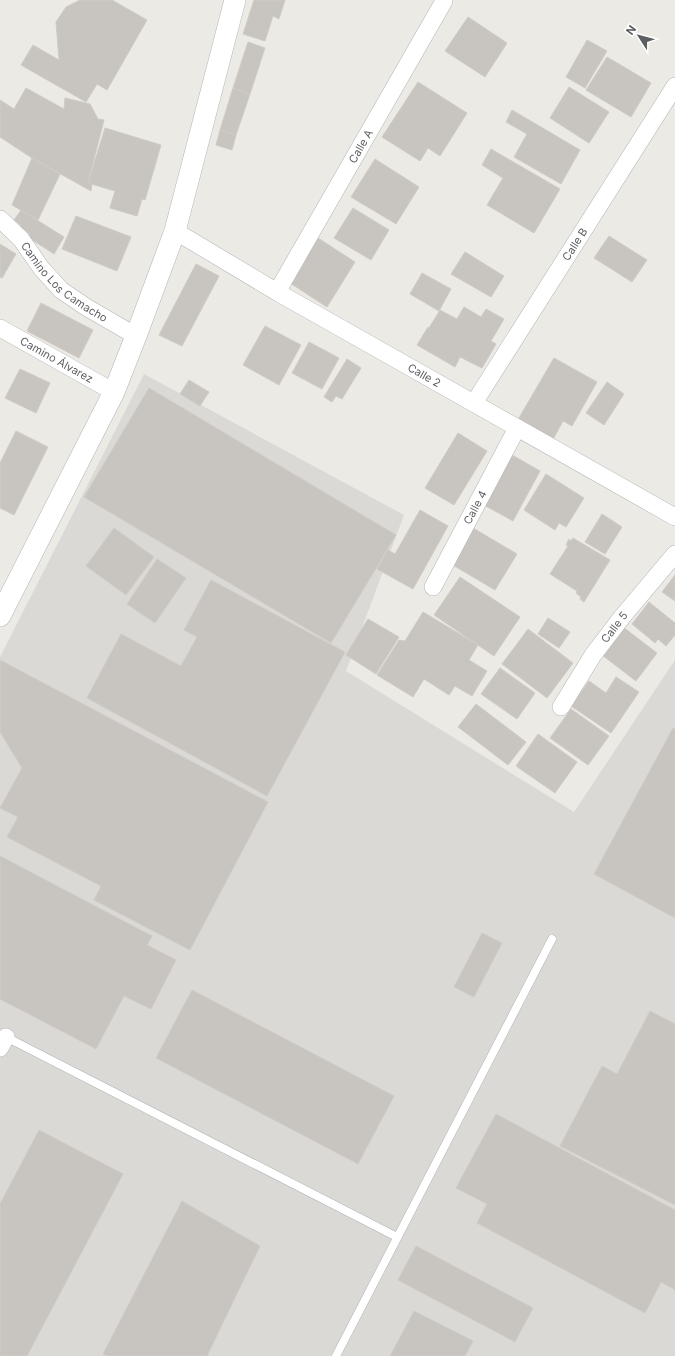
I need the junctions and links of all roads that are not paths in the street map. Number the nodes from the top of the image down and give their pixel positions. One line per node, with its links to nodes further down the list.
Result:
1 (235, 0): 5 (street)
2 (444, 1): 6 (street, Calle A)
3 (675, 86): 10 (street, Calle B)
4 (0, 219): 8 (street, Camino Los Camacho)
5 (175, 232): 6 (street, Calle 2); 8 (street)
6 (277, 292): 10 (street, Calle 2)
7 (0, 328): 9 (street, Camino Álvarez)
8 (136, 336): 9 (street)
9 (114, 392): 15 (street)
10 (474, 403): 11 (street, Calle 2)
11 (517, 428): 12 (street, Calle 2); 14 (street, Calle 4)
12 (675, 517)
13 (675, 554): 16 (street, Calle 5)
14 (432, 587)
15 (0, 616)
16 (561, 707)
17 (552, 939): 19 (lane)
18 (2, 1040): 19 (lane)
19 (397, 1237): 20 (lane)
20 (336, 1356)

